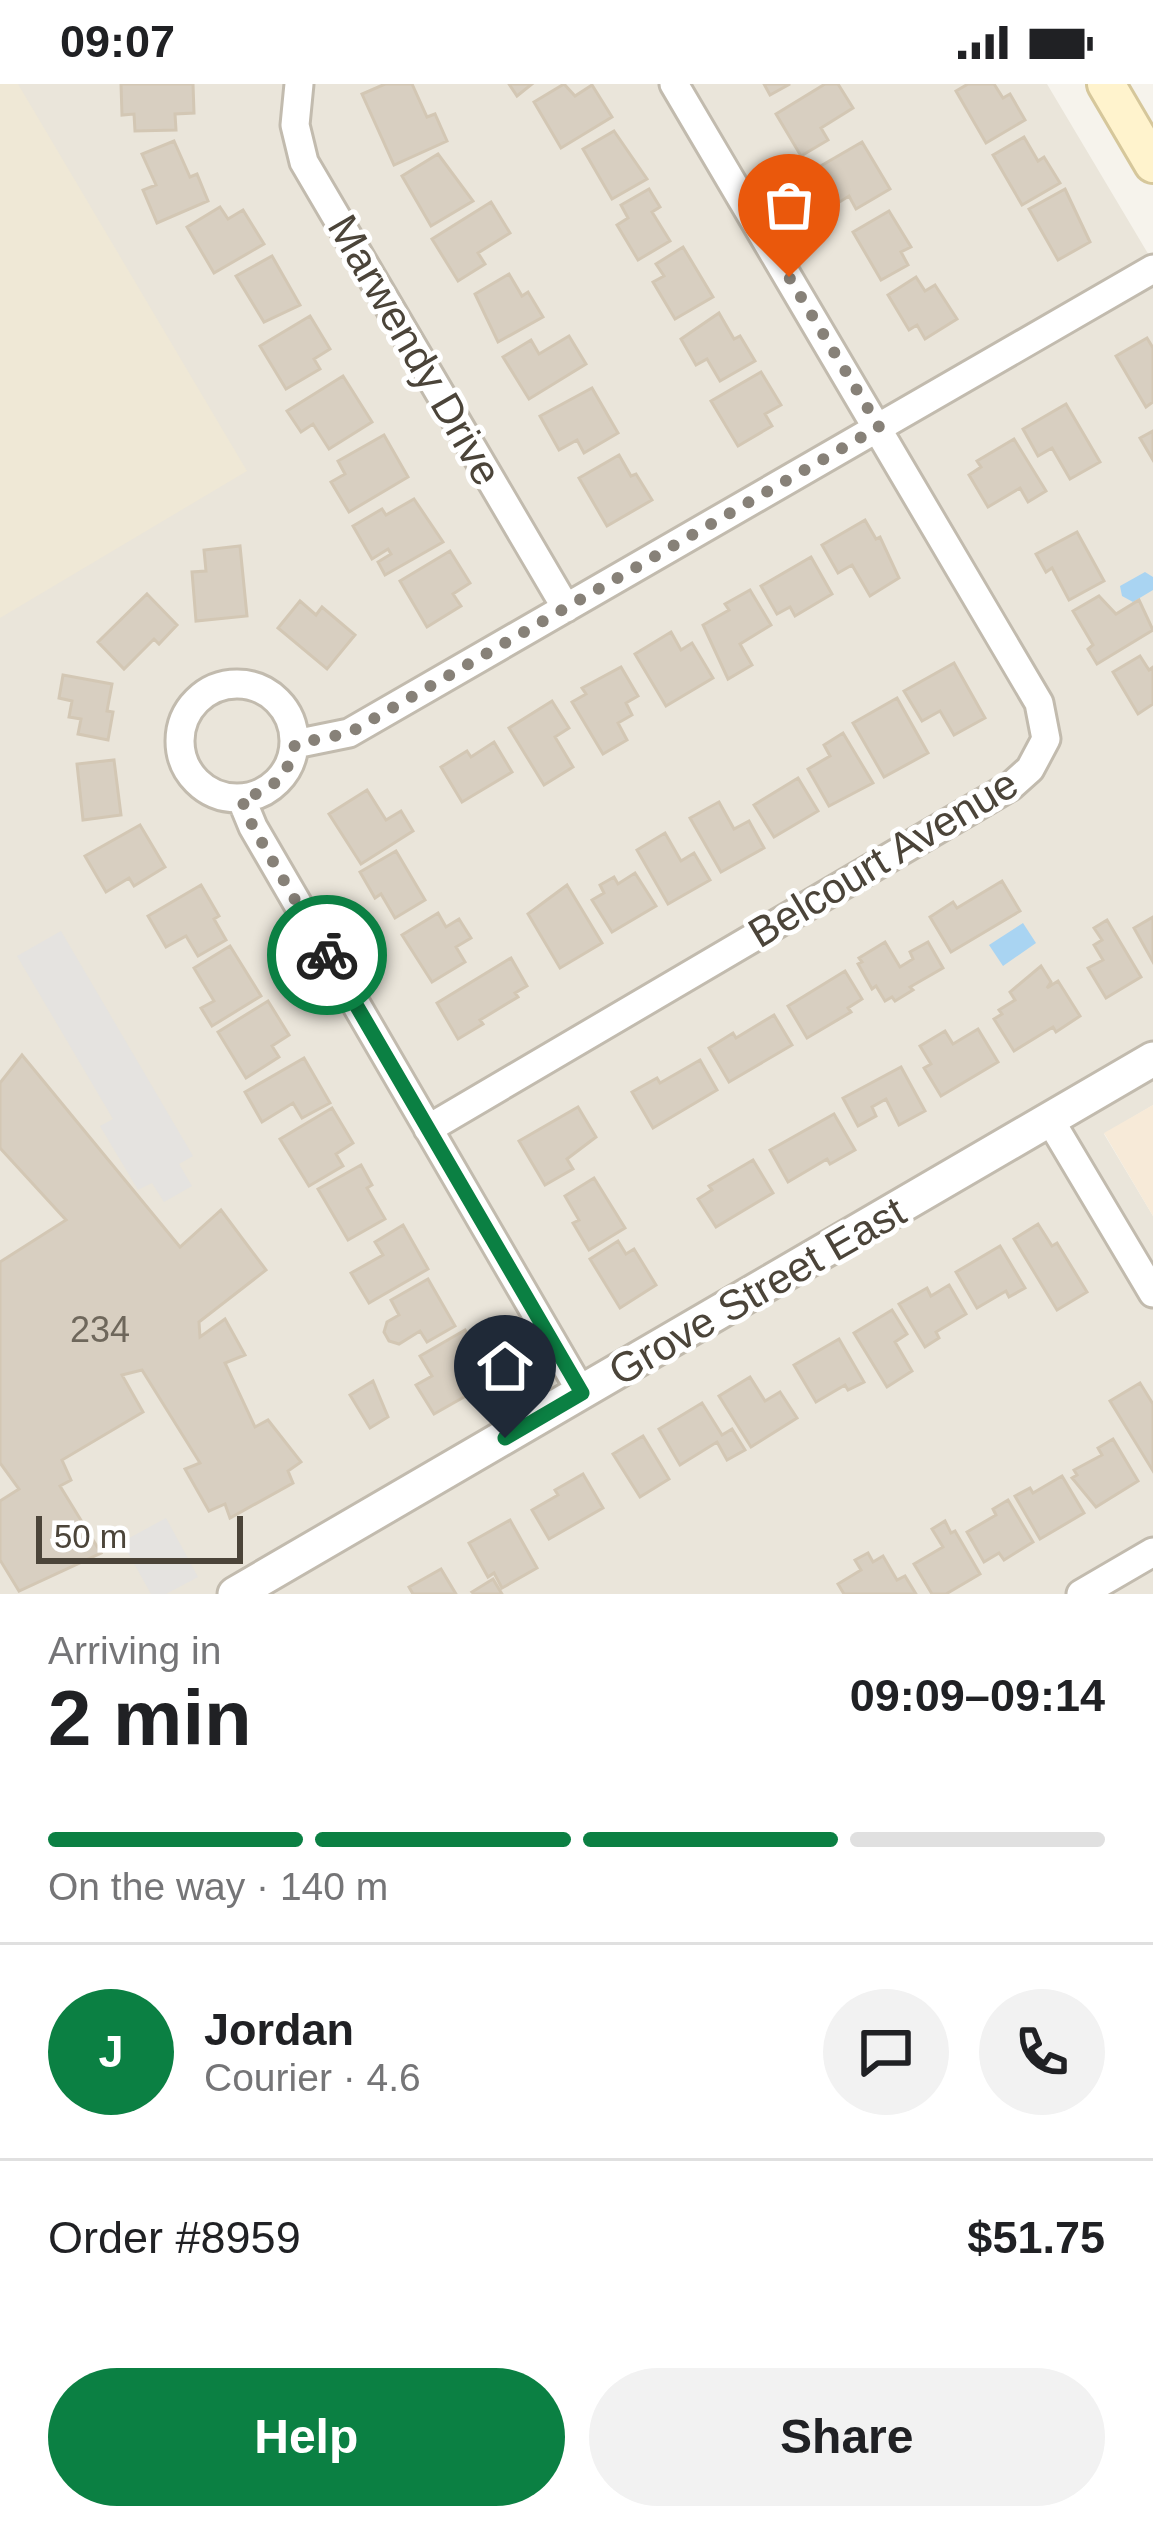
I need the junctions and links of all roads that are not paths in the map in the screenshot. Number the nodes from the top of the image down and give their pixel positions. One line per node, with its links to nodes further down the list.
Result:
1 (299, 84): 7 (street, Marwendy Drive)
2 (674, 84): 6 (street, Belcourt Avenue)
3 (1106, 84): 4 (main road)
4 (1153, 164)
5 (1153, 269): 6 (street)
6 (879, 427): 7 (street); 12 (street, Belcourt Avenue)
7 (566, 608): 8 (street)
8 (295, 744): 9 (street); 9 (street)
9 (241, 798): 12 (street)
10 (1153, 1059): 11 (street, Grove Street East)
11 (1050, 1120): 13 (street); 14 (street, Grove Street East)
12 (428, 1129): 14 (street)
13 (1153, 1293)
14 (582, 1393): 16 (street, Grove Street East)
15 (1153, 1552): 17 (street)
16 (235, 1594)
17 (1082, 1594)

